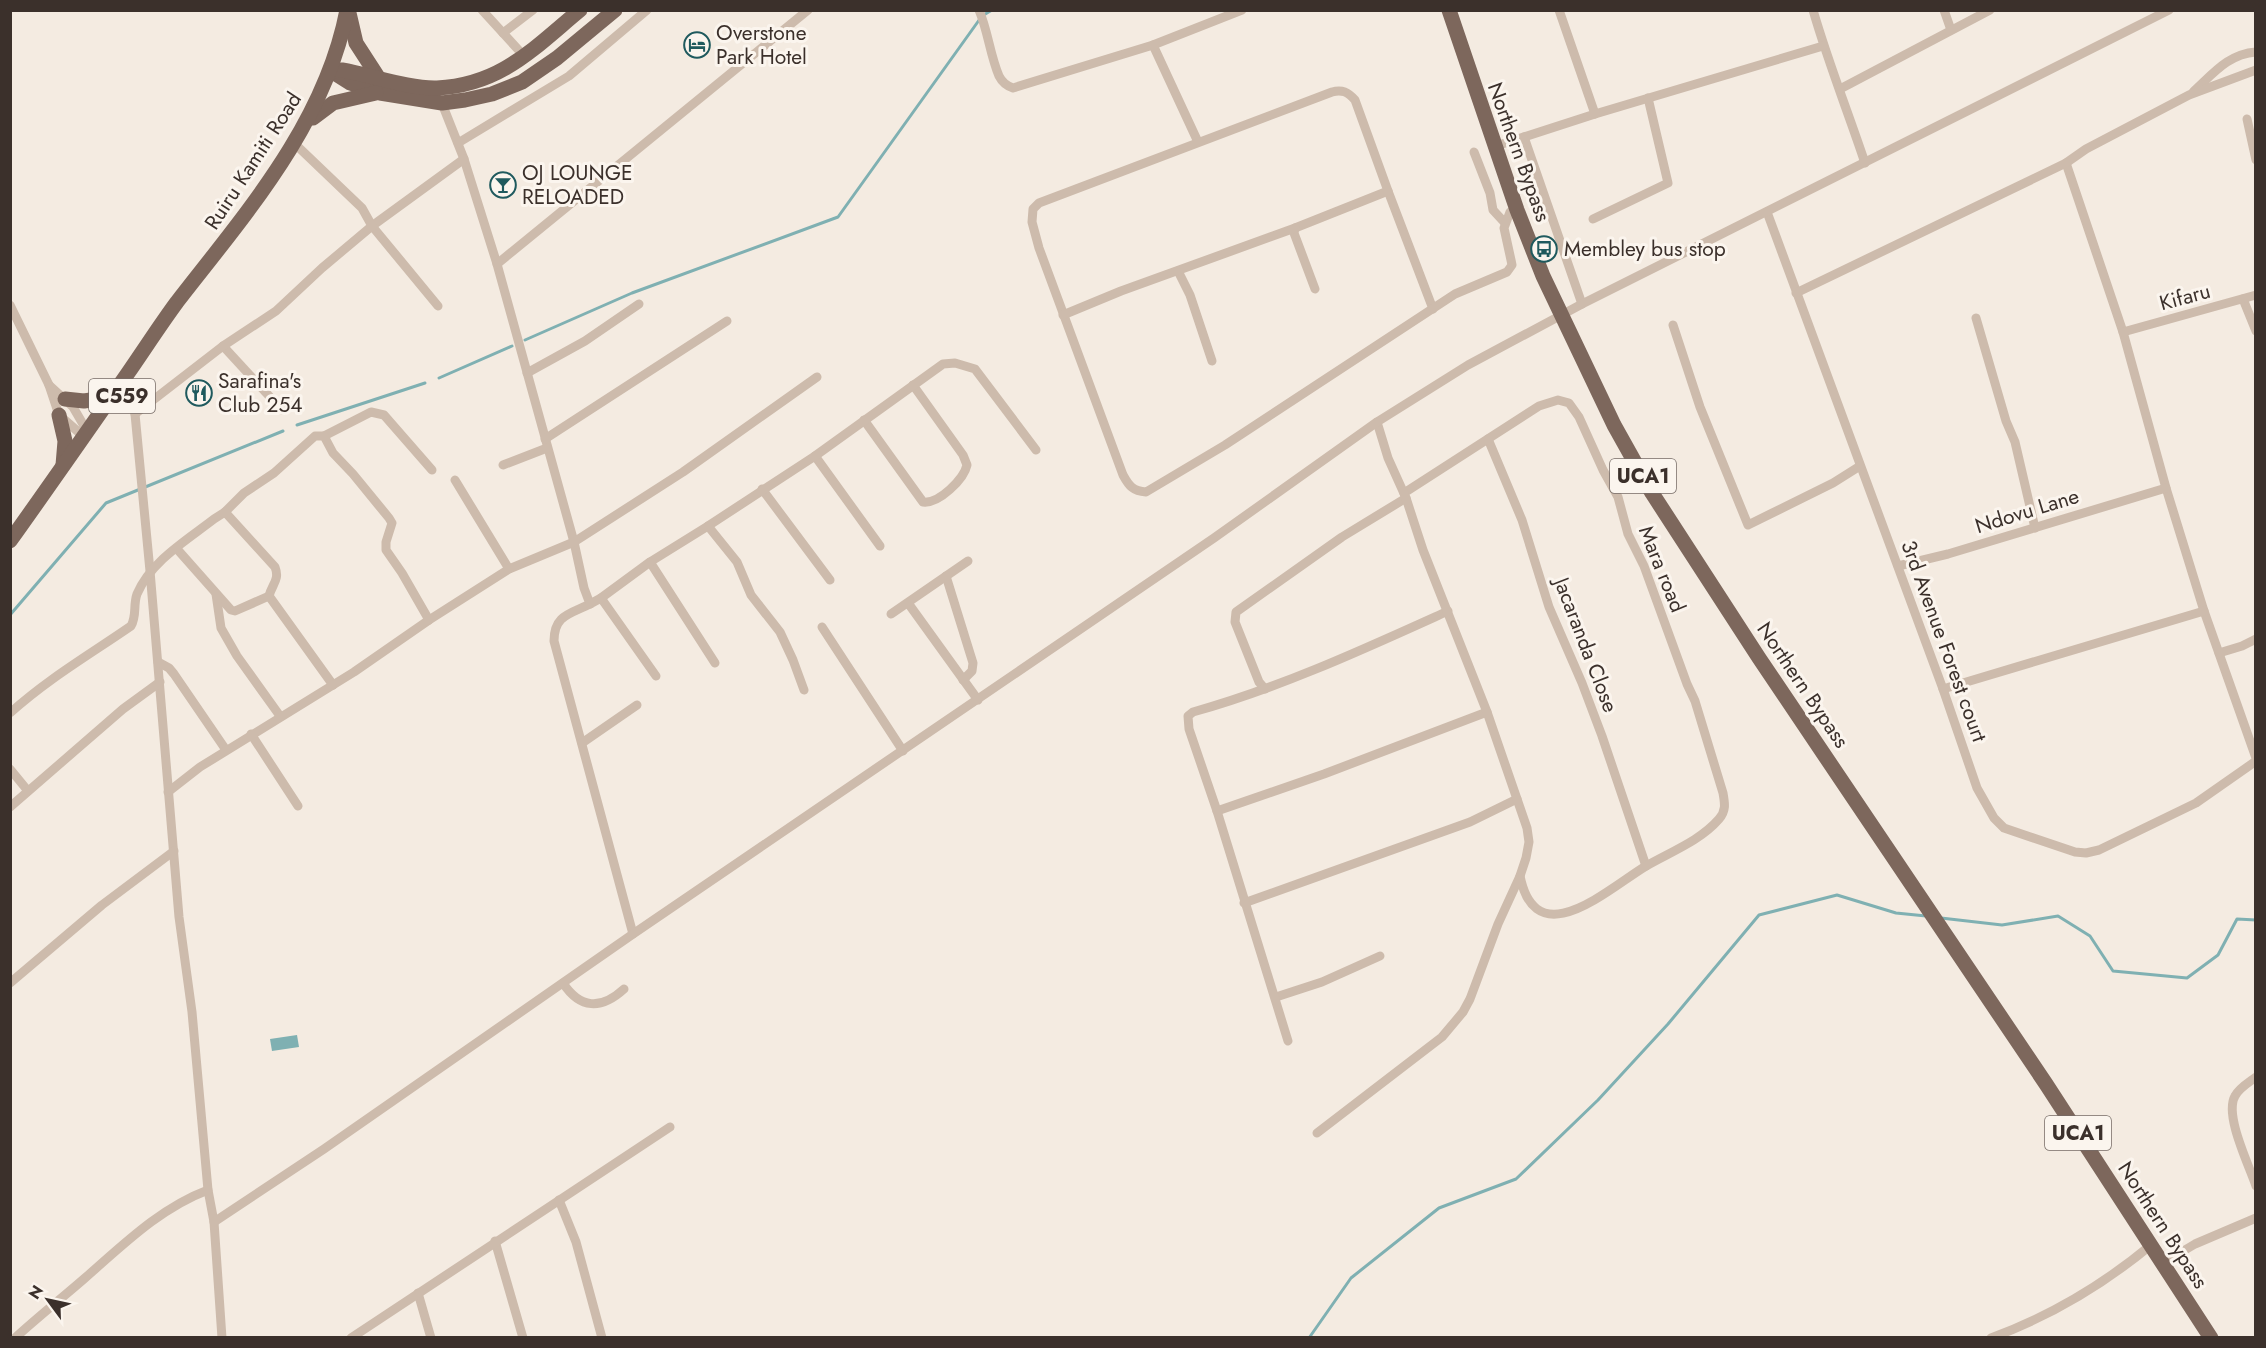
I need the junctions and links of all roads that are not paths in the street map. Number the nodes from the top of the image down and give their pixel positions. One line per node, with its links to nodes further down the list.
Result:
1 (348, 10): 24 (main road, Ruiru Kamiti Road / C559); 26 (main road)
2 (482, 10): 17 (street)
3 (533, 10): 17 (street)
4 (580, 10): 21 (main road)
5 (615, 10): 22 (main road)
6 (647, 10): 25 (street)
7 (808, 10): 53 (street)
8 (979, 10): 18 (street)
9 (1449, 10): 40 (main road, Northern Bypass / UCA1)
10 (1559, 10): 33 (street)
11 (1813, 10): 19 (street)
12 (1944, 10): 16 (street)
13 (1990, 10): 16 (street)
14 (2169, 10): 44 (street)
15 (1237, 11): 18 (street)
16 (1951, 30): 28 (street)
17 (503, 33): 21 (street)
18 (1153, 45): 37 (street)
19 (1823, 46): 28 (street); 31 (street)
20 (2256, 52): 30 (street)
21 (524, 56): 27 (main road)
22 (557, 58): 25 (street); 32 (main road)
23 (2256, 70): 30 (street)
24 (331, 71): 26 (main road); 29 (main road); 35 (main road, Ruiru Kamiti Road / C559)
25 (569, 76): 39 (street)
26 (378, 77): 27 (main road)
27 (436, 88): 32 (street)
28 (1840, 89): 44 (street)
29 (380, 93): 32 (main road); 35 (main road)
30 (2189, 95): 45 (street)
31 (1648, 98): 33 (street); 49 (street)
32 (442, 104): 39 (street)
33 (1595, 114): 36 (street)
34 (2247, 119): 43 (street)
35 (306, 124): 38 (main road, Ruiru Kamiti Road / C559)
36 (1524, 137): 40 (street); 59 (street)
37 (1198, 141): 46 (street); 64 (street)
38 (294, 143): 51 (street); 75 (main road, Ruiru Kamiti Road / C559)
39 (458, 143): 42 (street)
40 (1496, 146): 47 (main road, Northern Bypass / UCA1)
41 (1474, 152): 50 (street)
42 (465, 159): 51 (street); 53 (street)
43 (2256, 160)
44 (1865, 163): 48 (street)
45 (2066, 163): 56 (street); 70 (street)
46 (1388, 191): 52 (street); 63 (street)
47 (1517, 210): 50 (street); 65 (main road, Northern Bypass / UCA1)
48 (1767, 212): 56 (street, 3rd Avenue Forest court); 59 (street)
49 (1593, 219)
50 (1506, 223): 63 (street)
51 (372, 226): 62 (street); 71 (street)
52 (1295, 228): 54 (street); 55 (street)
53 (497, 264): 73 (street)
54 (1178, 271): 64 (street); 72 (street)
55 (1315, 289)
56 (1796, 293): 93 (street, 3rd Avenue Forest court)
57 (2256, 296): 58 (street, Kifaru)
58 (2243, 299): 69 (street); 70 (street, Kifaru)
59 (1582, 303): 65 (street)
60 (639, 304): 73 (street)
61 (10, 305): 76 (street)
62 (438, 306)
63 (1433, 309): 64 (street)
64 (1063, 315)
65 (1560, 315): 84 (street); 172 (main road, Northern Bypass / UCA1)
66 (1976, 318): 102 (street)
67 (728, 321): 88 (street)
68 (1673, 325): 93 (street)
69 (2256, 331)
70 (2123, 333): 96 (street)
71 (223, 346): 80 (street); 81 (street)
72 (1212, 361)
73 (527, 373): 88 (street)
74 (817, 377): 104 (street)
75 (129, 379): 78 (main road, Ruiru Kamiti Road / C559); 81 (street); 100 (main road, Ruiru Kamiti Road / C559)
76 (49, 385): 79 (street); 82 (street)
77 (913, 385): 83 (street); 83 (street); 89 (street)
78 (111, 397): 79 (main road); 85 (main road, Ruiru Kamiti Road / C559)
79 (65, 399): 85 (street)
80 (282, 410)
81 (135, 414): 111 (street)
82 (59, 415): 85 (street); 91 (main road)
83 (864, 420): 90 (street)
84 (1377, 423): 98 (street); 135 (street)
85 (85, 433): 91 (main road, Ruiru Kamiti Road / C559)
86 (324, 436): 94 (street); 99 (street); 122 (street)
87 (1488, 438): 98 (street, Mara road); 153 (street, Jacaranda Close); 153 (street, Mara road)
88 (546, 444): 92 (street); 104 (street)
89 (1036, 450)
90 (815, 456): 97 (street); 105 (street)
91 (63, 465): 100 (main road, Ruiru Kamiti Road / C559)
92 (503, 465)
93 (1860, 466): 109 (street, 3rd Avenue Forest court)
94 (432, 470)
95 (455, 480): 110 (street)
96 (2166, 488): 102 (street, Ndovu Lane); 120 (street)
97 (762, 489): 101 (street); 113 (street)
98 (1405, 495): 119 (street); 132 (street, Mara road)
99 (225, 512): 106 (street); 115 (street)
100 (24, 522): 103 (main road, Ruiru Kamiti Road / C559)
101 (708, 526): 108 (street); 134 (street)
102 (2035, 528): 109 (street, Ndovu Lane)
103 (10, 541)
104 (574, 542): 110 (street); 118 (street)
105 (880, 546)
106 (177, 549): 111 (street); 114 (street)
107 (968, 561): 112 (street)
108 (650, 562): 116 (street); 127 (street)
109 (1898, 566): 133 (street, 3rd Avenue Forest court)
110 (509, 569): 122 (street)
111 (150, 571): 126 (street); 138 (street)
112 (946, 576): 117 (street); 129 (street)
113 (830, 580)
114 (216, 594): 115 (street); 139 (street)
115 (269, 596): 131 (street)
116 (601, 598): 118 (street); 128 (street)
117 (908, 603): 121 (street); 129 (street)
118 (590, 604): 141 (street)
119 (1448, 611): 132 (street); 137 (street)
120 (2204, 611): 125 (street); 133 (street)
121 (891, 614)
122 (429, 620): 131 (street)
123 (822, 627): 143 (street)
124 (2256, 639): 125 (street)
125 (2219, 653): 144 (street)
126 (158, 662): 130 (street); 142 (street)
127 (716, 663)
128 (656, 676)
129 (963, 680): 135 (street)
130 (160, 682): 146 (street); 147 (street)
131 (333, 685): 139 (street)
132 (1266, 689): 151 (street)
133 (1943, 689): 144 (street, 3rd Avenue Forest court)
134 (804, 690)
135 (978, 700): 143 (street)
136 (637, 705): 141 (street)
137 (1487, 712): 148 (street); 151 (street)
138 (10, 713)
139 (280, 716): 140 (street)
140 (251, 734): 142 (street); 149 (street)
141 (582, 743): 156 (street)
142 (226, 750): 147 (street)
143 (903, 751): 156 (street)
144 (2256, 760)
145 (10, 770): 146 (street)
146 (28, 791): 150 (street)
147 (168, 792): 152 (street)
148 (1516, 799): 154 (street); 155 (street)
149 (298, 806)
150 (10, 807)
151 (1217, 811): 155 (street)
152 (174, 851): 158 (street); 167 (street)
153 (1646, 866): 154 (street)
154 (1520, 876): 165 (street)
155 (1244, 903): 161 (street)
156 (633, 934): 159 (street)
157 (1380, 956): 161 (street)
158 (10, 982)
159 (563, 983): 160 (street); 170 (street)
160 (624, 989)
161 (1276, 997): 162 (street)
162 (1288, 1041)
163 (2256, 1077): 166 (street)
164 (670, 1127): 168 (street)
165 (1317, 1133)
166 (2256, 1186)
167 (208, 1190): 170 (street); 175 (street)
168 (559, 1200): 171 (street); 180 (street)
169 (2256, 1218): 173 (street)
170 (214, 1222): 176 (street)
171 (495, 1241): 174 (street); 179 (street)
172 (2151, 1245): 173 (main road, Northern Bypass / UCA1); 181 (street)
173 (2163, 1263): 182 (main road, Northern Bypass / UCA1)
174 (418, 1293): 177 (street); 178 (street)
175 (15, 1338)
176 (222, 1338)
177 (351, 1338)
178 (431, 1338)
179 (523, 1338)
180 (602, 1338)
181 (1990, 1338)
182 (2211, 1338)

